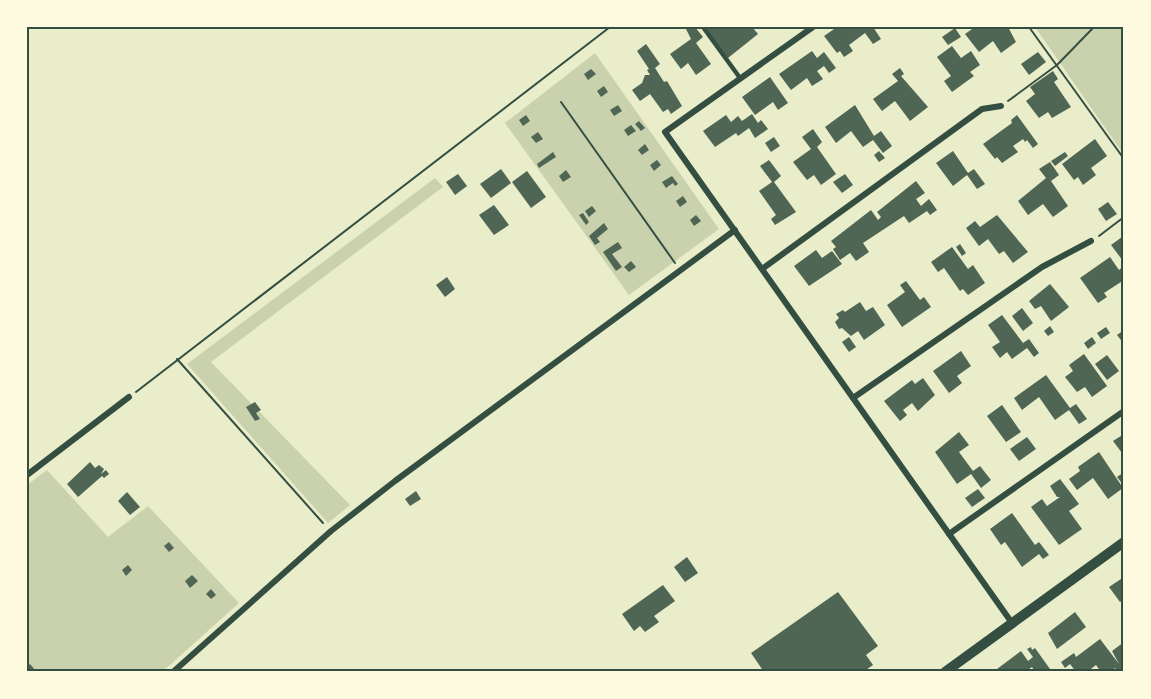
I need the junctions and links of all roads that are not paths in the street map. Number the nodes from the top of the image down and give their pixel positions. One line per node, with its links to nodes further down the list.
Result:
1 (703, 27): 3 (lane)
2 (813, 27): 3 (street)
3 (740, 78): 5 (street)
4 (1001, 106): 7 (street)
5 (735, 230): 7 (street); 15 (street)
6 (1091, 241): 9 (street)
7 (762, 269): 9 (street)
8 (129, 397): 11 (street)
9 (853, 398): 12 (street)
10 (1124, 411): 12 (street)
11 (27, 475)
12 (949, 534): 14 (street)
13 (1124, 542): 14 (street)
14 (1012, 623): 16 (street)
15 (173, 672)
16 (945, 672)

